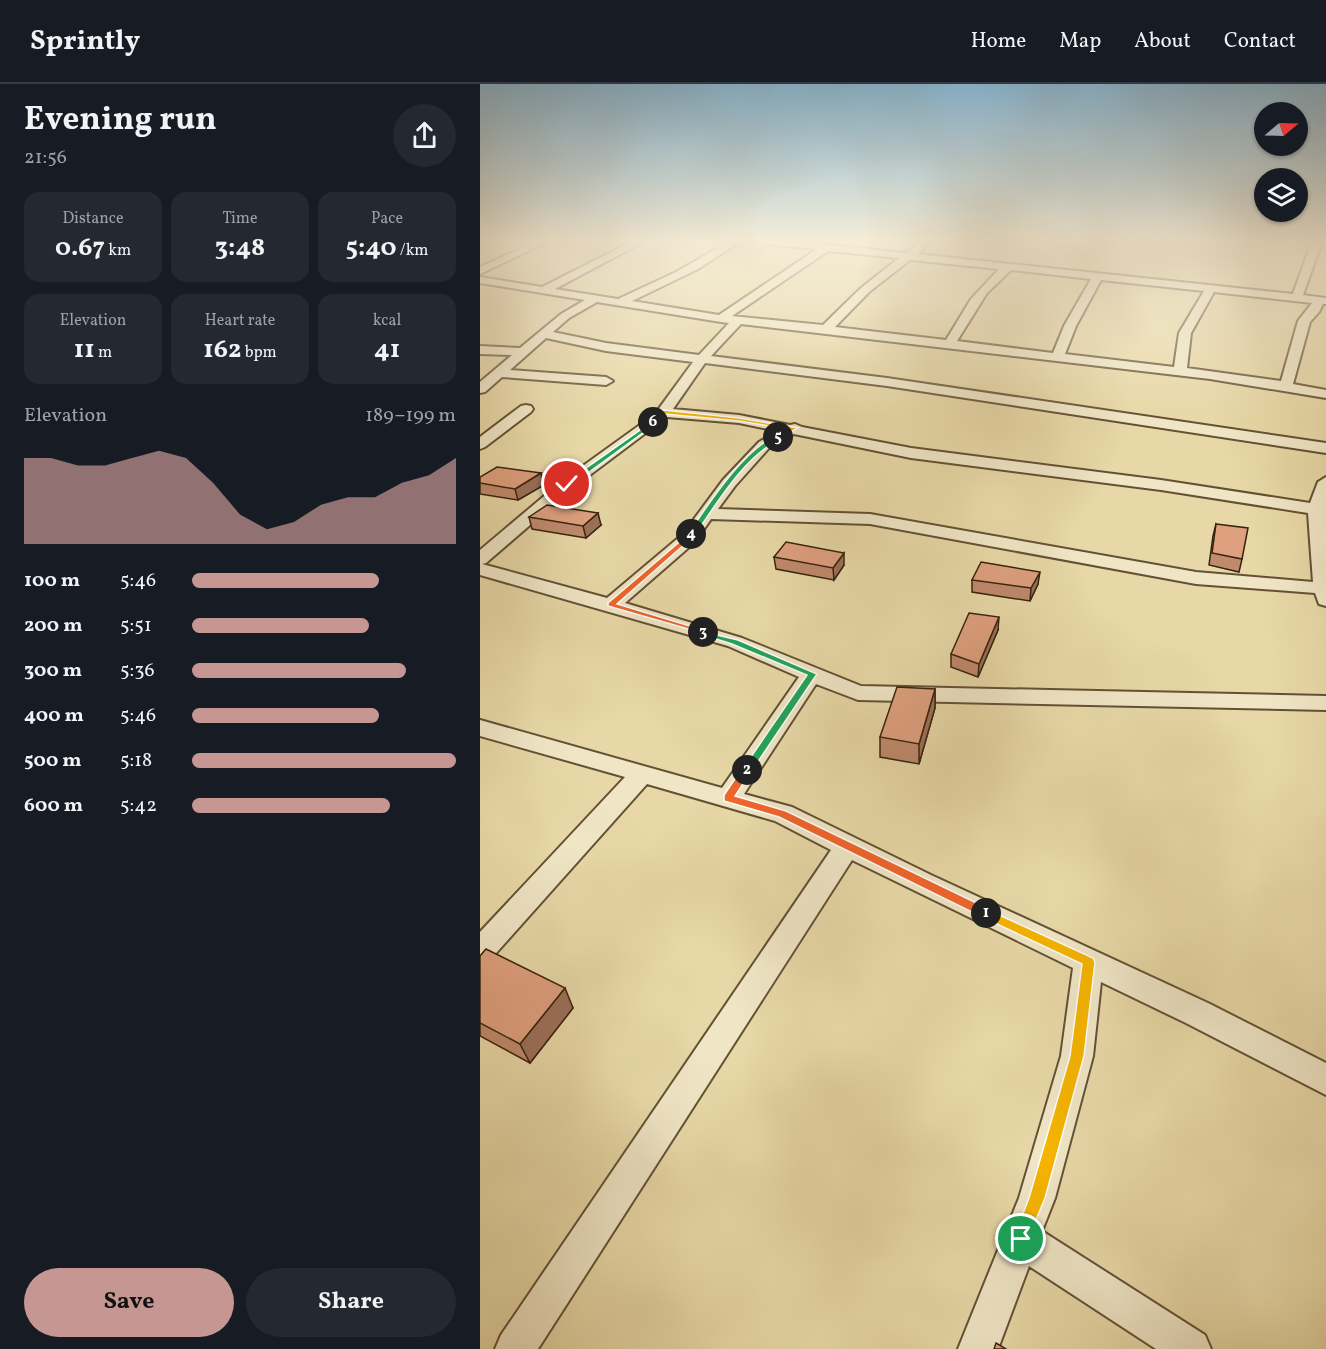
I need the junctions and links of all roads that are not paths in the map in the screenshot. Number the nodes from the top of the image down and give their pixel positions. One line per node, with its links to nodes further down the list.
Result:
1 (593, 300): 14 (street)
2 (606, 300): 10 (street)
3 (627, 300): 10 (street)
4 (748, 300): 11 (street)
5 (855, 300): 13 (street)
6 (977, 300): 15 (street)
7 (1085, 300): 18 (street)
8 (1204, 300): 20 (street)
9 (1322, 300): 23 (street)
10 (619, 303): 11 (street)
11 (721, 319): 12 (street)
12 (737, 321): 13 (street); 19 (street)
13 (825, 330): 15 (street)
14 (544, 334): 17 (street); 19 (street)
15 (949, 345): 18 (street)
16 (480, 350): 17 (street)
17 (523, 352): 21 (street)
18 (1057, 358): 20 (street)
19 (702, 359): 27 (street); 30 (street)
20 (1180, 372): 23 (street)
21 (499, 373): 22 (street); 24 (street)
22 (606, 381)
23 (1286, 386): 25 (street)
24 (480, 389)
25 (1326, 394)
26 (526, 409): 29 (street)
27 (663, 412): 28 (street); 34 (street)
28 (795, 428): 32 (street); 33 (street)
29 (480, 444)
30 (1326, 448)
31 (1326, 482): 32 (street)
32 (1316, 509): 36 (street)
33 (706, 514): 36 (street); 37 (street)
34 (480, 559)
35 (480, 569): 37 (street)
36 (1324, 594)
37 (611, 605): 38 (street)
38 (812, 674): 39 (street); 42 (street)
39 (1326, 703)
40 (480, 728): 41 (street)
41 (642, 774): 42 (street); 44 (street)
42 (728, 798): 43 (street)
43 (848, 846): 45 (street); 48 (street)
44 (480, 951)
45 (1089, 962): 46 (street); 47 (street)
46 (1326, 1080)
47 (1021, 1239): 49 (street); 50 (street)
48 (515, 1349)
49 (978, 1349)
50 (1191, 1349)

